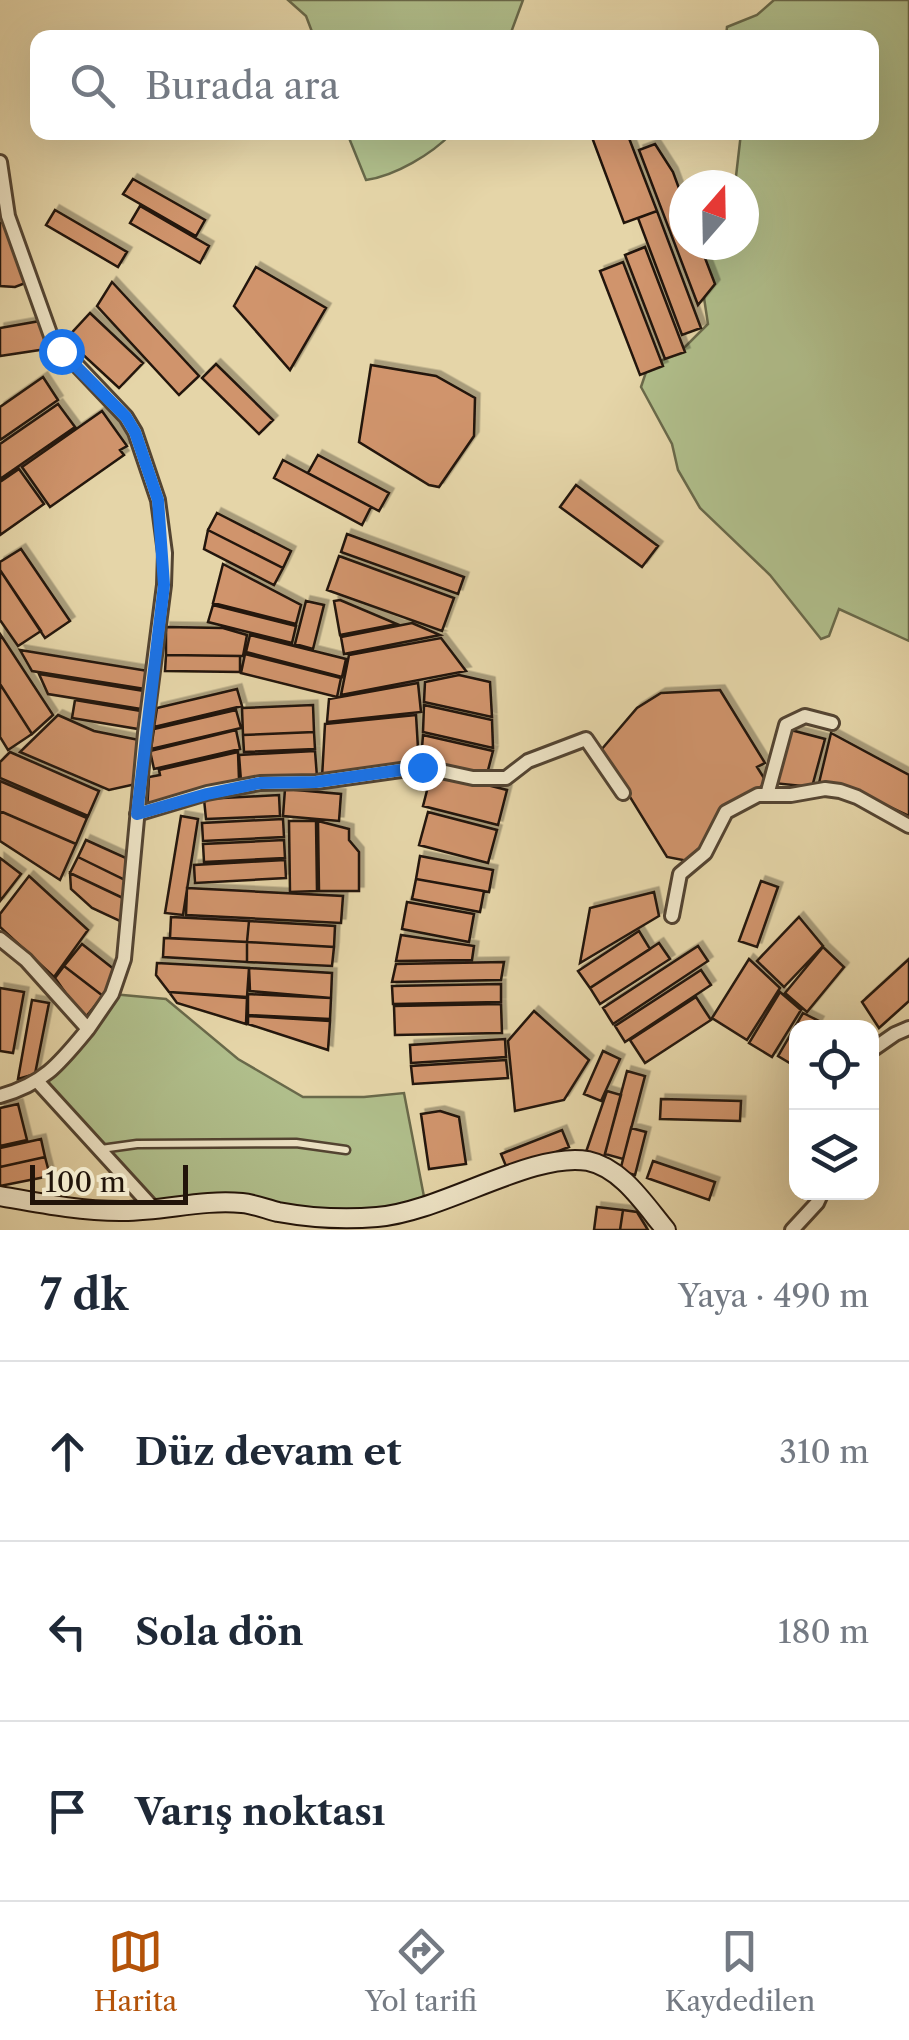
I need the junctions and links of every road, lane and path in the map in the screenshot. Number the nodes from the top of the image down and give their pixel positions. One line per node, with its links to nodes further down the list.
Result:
1 (0, 162): 5 (street)
2 (832, 723): 4 (street)
3 (623, 793): 5 (street)
4 (767, 795): 6 (street); 7 (street)
5 (137, 814): 10 (street)
6 (909, 826)
7 (672, 916)
8 (0, 939): 10 (street)
9 (909, 1028): 11 (street)
10 (88, 1029): 12 (street)
11 (879, 1045)
12 (38, 1082): 13 (street); 14 (street)
13 (0, 1096)
14 (100, 1149): 15 (lane); 18 (street)
15 (346, 1150)
16 (0, 1196): 18 (street)
17 (818, 1200): 20 (street)
18 (154, 1209): 19 (street)
19 (666, 1230)
20 (792, 1230)

